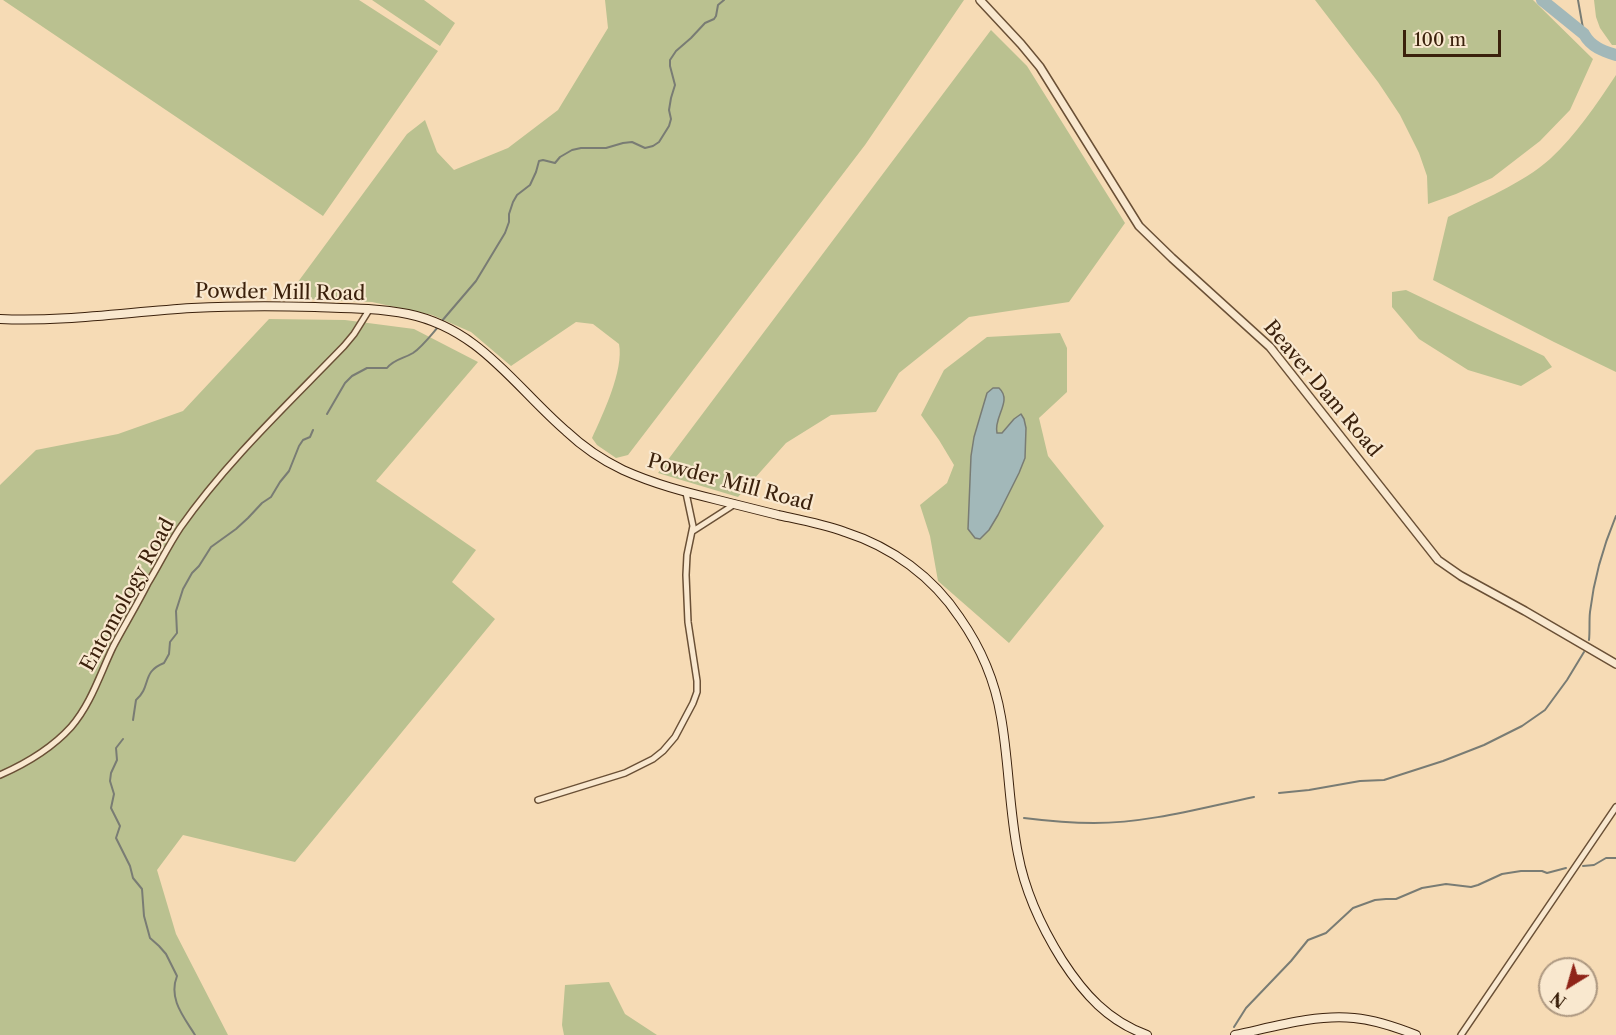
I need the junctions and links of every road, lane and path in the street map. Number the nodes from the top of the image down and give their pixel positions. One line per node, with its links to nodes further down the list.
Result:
1 (980, 0): 7 (street, Beaver Dam Road)
2 (369, 310): 3 (main road, Powder Mill Road); 4 (main road, Powder Mill Road); 8 (street, Entomology Road)
3 (0, 319)
4 (686, 493): 5 (main road, Powder Mill Road); 6 (street)
5 (735, 504): 6 (street); 11 (main road, Powder Mill Road)
6 (693, 531): 9 (street)
7 (1616, 664)
8 (0, 775)
9 (538, 800)
10 (1616, 807): 14 (street)
11 (1147, 1035)
12 (1235, 1035): 13 (main road)
13 (1416, 1035)
14 (1461, 1035)

